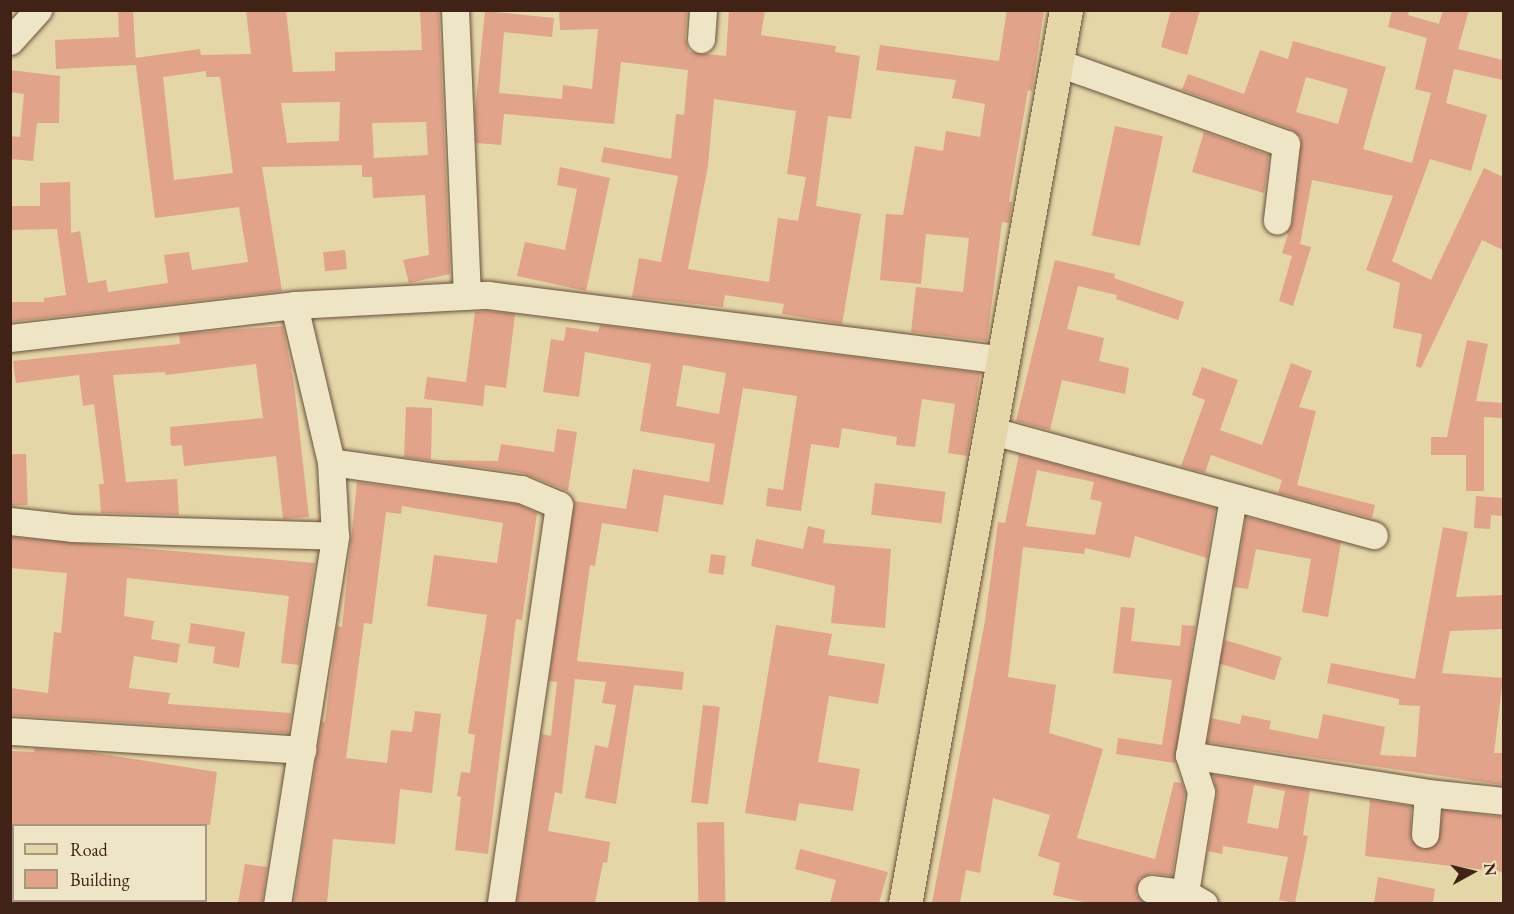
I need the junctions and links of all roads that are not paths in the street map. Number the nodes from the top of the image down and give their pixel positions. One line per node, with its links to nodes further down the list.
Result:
1 (38, 10): 6 (street)
2 (455, 10): 9 (street)
3 (703, 10): 5 (street)
4 (1066, 10): 7 (main road)
5 (701, 39)
6 (10, 41)
7 (1056, 62): 8 (street); 12 (main road)
8 (1277, 220)
9 (467, 296): 10 (street); 12 (street)
10 (294, 305): 11 (street); 14 (street)
11 (10, 338)
12 (1002, 368): 13 (main road)
13 (989, 430): 15 (street); 29 (main road)
14 (331, 462): 18 (street); 28 (street)
15 (1233, 498): 17 (street); 21 (street)
16 (10, 521): 18 (street)
17 (1374, 535)
18 (334, 536): 20 (street)
19 (10, 731): 20 (street)
20 (302, 750): 27 (street)
21 (1189, 755): 22 (street); 26 (street)
22 (1428, 793): 23 (street); 24 (street)
23 (1503, 801)
24 (1425, 834)
25 (1150, 889): 26 (street)
26 (1195, 898)
27 (277, 903)
28 (501, 903)
29 (905, 903)

